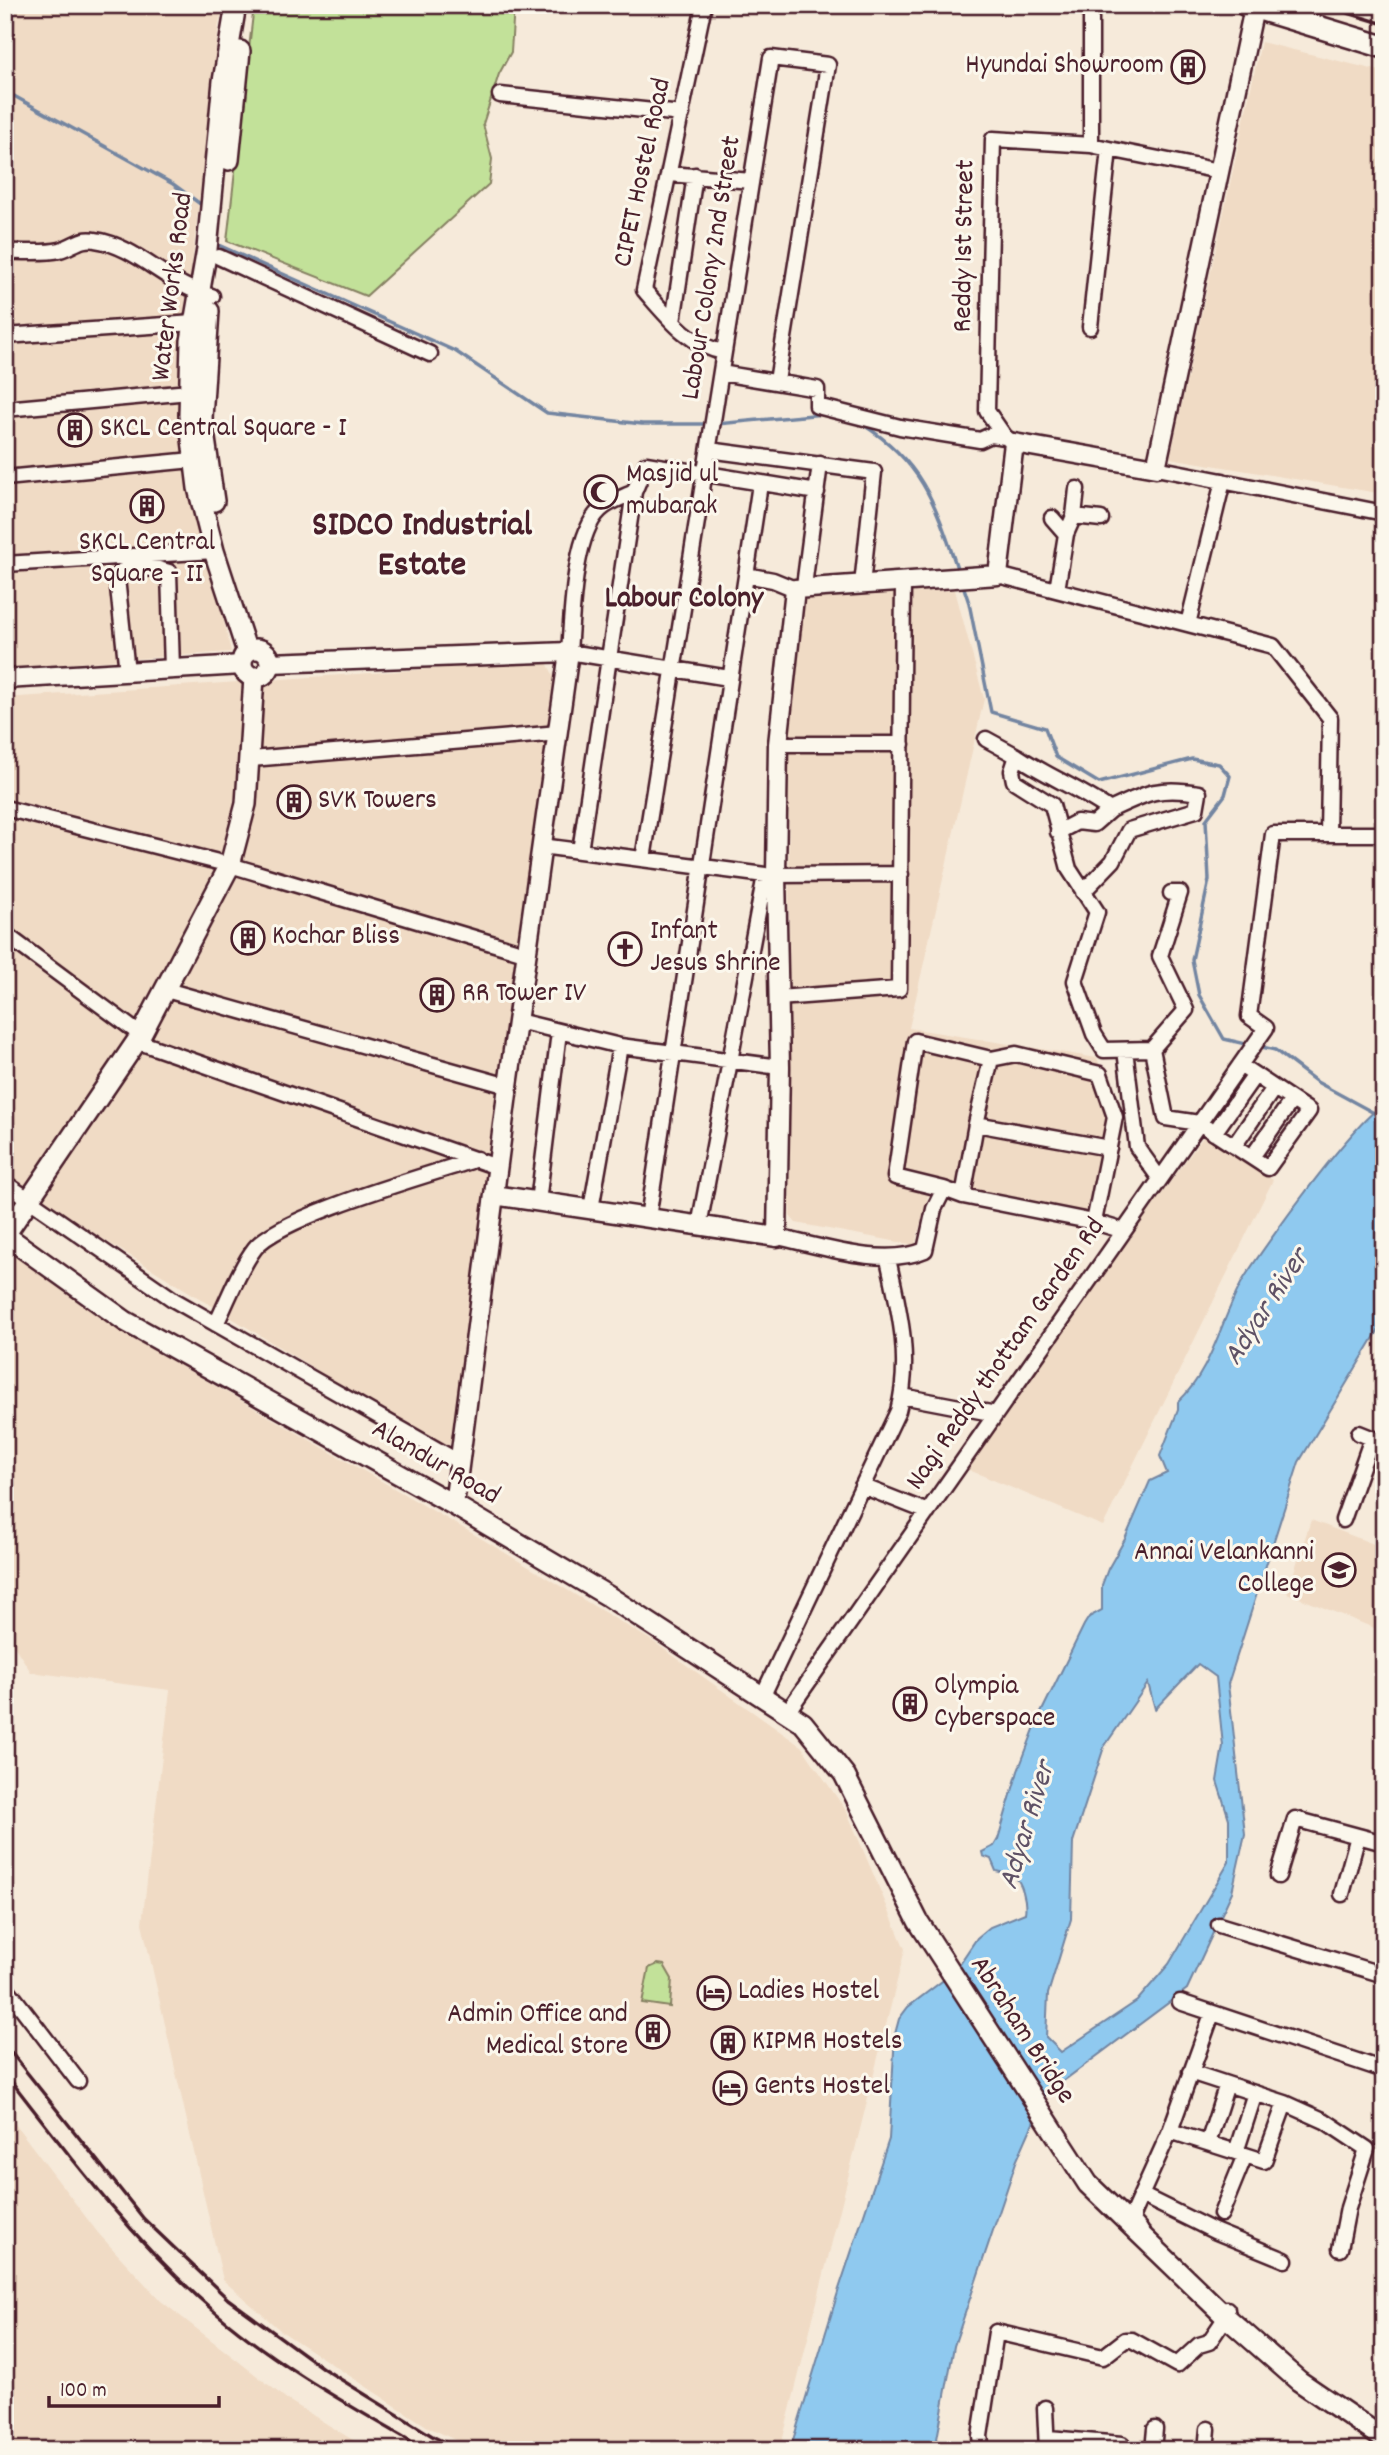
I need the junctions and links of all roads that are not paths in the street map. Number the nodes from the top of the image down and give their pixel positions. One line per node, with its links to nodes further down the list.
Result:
1 (236, 5): 15 (main road, Water Works Road)
2 (248, 5): 15 (main road, Water Works Road)
3 (704, 5): 8 (street, CIPET Hostel Road)
4 (1091, 5): 9 (street)
5 (1250, 7): 6 (main road); 11 (street)
6 (1384, 47)
7 (500, 95): 8 (street)
8 (682, 114): 12 (street, CIPET Hostel Road)
9 (1091, 145): 10 (street); 28 (street, Reddy 1st Street)
10 (1109, 149): 11 (street); 20 (street)
11 (1219, 171): 32 (street)
12 (670, 174): 13 (street); 19 (street, CIPET Hostel Road)
13 (695, 176): 14 (street); 19 (street)
14 (751, 181): 22 (street, Labour Colony 2nd Street); 25 (street, Labour Colony 2nd Street)
15 (215, 245): 17 (main road, Water Works Road); 23 (street)
16 (5, 252): 17 (street)
17 (206, 294): 18 (main road, Water Works Road); 37 (main road, Water Works Road)
18 (194, 323): 21 (street); 26 (main road, Water Works Road)
19 (673, 323): 22 (street, CIPET Hostel Road)
20 (1090, 327)
21 (5, 336)
22 (724, 352): 24 (street, Labour Colony 2nd Street)
23 (430, 354)
24 (721, 373): 25 (street); 29 (street, Labour Colony 2nd Street)
25 (778, 381): 28 (street)
26 (189, 393): 27 (street); 30 (main road, Water Works Road)
27 (5, 409)
28 (1010, 440): 32 (street); 49 (street)
29 (709, 450): 31 (street); 33 (street, Labour Colony 2nd Street)
30 (193, 460): 34 (street); 37 (main road, Water Works Road)
31 (820, 464): 40 (street); 51 (street)
32 (1156, 468): 35 (street)
33 (705, 474): 36 (street); 39 (street); 59 (street, Labour Colony 2nd Street)
34 (5, 478)
35 (1223, 481): 41 (street); 54 (street)
36 (760, 484): 40 (street); 48 (street)
37 (204, 487): 46 (main road, Water Works Road); 57 (main road, Water Works Road)
38 (1076, 489): 42 (street)
39 (634, 492): 55 (street); 56 (street)
40 (817, 492): 52 (street)
41 (1384, 513)
42 (1074, 516): 44 (street); 45 (street)
43 (1052, 518): 45 (street)
44 (1101, 519)
45 (1066, 534): 53 (street)
46 (214, 551): 47 (street); 57 (main road, Water Works Road)
47 (5, 564)
48 (746, 575): 52 (street); 61 (street)
49 (998, 575): 50 (street); 53 (street)
50 (903, 583): 51 (street); 66 (street)
51 (862, 585): 52 (street)
52 (800, 587): 65 (street)
53 (1058, 590): 54 (street)
54 (1188, 624): 73 (street)
55 (569, 652): 56 (street); 57 (street); 63 (street)
56 (607, 658): 59 (street); 76 (street)
57 (254, 661): 58 (street); 68 (main road)
58 (172, 669): 60 (street); 60 (street)
59 (674, 669): 61 (street); 77 (street, Labour Colony 2nd Street)
60 (127, 672): 62 (street)
61 (729, 678): 79 (street)
62 (5, 679)
63 (559, 733): 68 (street); 75 (street)
64 (986, 739): 67 (street)
65 (778, 744): 66 (street); 81 (street)
66 (902, 744): 80 (street)
67 (1017, 757): 69 (street); 72 (street)
68 (251, 759): 78 (main road)
69 (1116, 807): 71 (street); 71 (street); 72 (street)
70 (5, 808): 78 (street)
71 (1129, 830): 82 (street)
72 (1058, 832): 82 (street)
73 (1328, 834): 74 (street); 97 (street, Nagi Reddy thottam Garden Rd)
74 (1384, 834)
75 (541, 846): 76 (street); 85 (street)
76 (580, 851): 77 (street)
77 (643, 859): 79 (street)
78 (230, 865): 85 (street); 86 (main road)
79 (699, 866): 81 (street); 94 (street)
80 (901, 874): 81 (street); 87 (street)
81 (770, 875): 87 (street); 96 (street)
82 (1083, 892): 93 (street)
83 (1171, 893): 92 (street)
84 (5, 934): 90 (street)
85 (528, 954): 88 (street)
86 (166, 990): 90 (main road); 100 (street)
87 (778, 998): 98 (street)
88 (518, 1021): 89 (street); 100 (street)
89 (559, 1032): 91 (street); 117 (street)
90 (139, 1038): 109 (street); 116 (main road)
91 (620, 1046): 94 (street); 118 (street)
92 (1152, 1049): 93 (street); 103 (street)
93 (1125, 1050): 111 (street)
94 (671, 1054): 96 (street); 119 (street)
95 (991, 1059): 104 (street); 107 (street); 113 (street)
96 (730, 1062): 98 (street); 121 (street)
97 (1240, 1065): 99 (street); 103 (street, Nagi Reddy thottam Garden Rd)
98 (780, 1067): 124 (street)
99 (1255, 1075): 101 (street); 105 (street)
100 (508, 1086): 110 (street)
101 (1274, 1088): 102 (street); 106 (street)
102 (1292, 1100): 108 (street); 108 (street)
103 (1199, 1123): 105 (street); 111 (street, Nagi Reddy thottam Garden Rd)
104 (976, 1124): 107 (street); 115 (street)
105 (1214, 1133): 106 (street)
106 (1234, 1146): 108 (street)
107 (1109, 1148): 120 (street)
108 (1252, 1157)
109 (477, 1159): 110 (street); 126 (street)
110 (498, 1167): 114 (street)
111 (1160, 1179): 122 (street, Nagi Reddy thottam Garden Rd)
112 (5, 1183): 116 (street)
113 (944, 1189): 115 (street); 125 (street)
114 (494, 1195): 117 (street); 130 (street)
115 (963, 1196): 120 (street)
116 (26, 1200): 123 (main road); 126 (street)
117 (538, 1202): 118 (street)
118 (591, 1209): 119 (street)
119 (648, 1218): 121 (street)
120 (1094, 1222): 122 (street)
121 (699, 1226): 124 (street)
122 (1124, 1231): 128 (street, Nagi Reddy thottam Garden Rd)
123 (5, 1235): 132 (main road, Alandur Road)
124 (776, 1237): 125 (street)
125 (888, 1259): 127 (street)
126 (216, 1324): 130 (street)
127 (902, 1395): 128 (street); 131 (street)
128 (996, 1414): 133 (street, Nagi Reddy thottam Garden Rd)
129 (1372, 1438): 134 (street)
130 (459, 1462): 132 (street)
131 (862, 1486): 133 (street); 135 (street)
132 (454, 1506): 135 (main road, Alandur Road)
133 (928, 1512): 136 (street, Nagi Reddy thottam Garden Rd)
134 (1343, 1520)
135 (762, 1695): 136 (main road, Alandur Road)
136 (789, 1711): 137 (main road, Alandur Road)
137 (828, 1752): 160 (main road, Abraham Bridge)
138 (1358, 1836): 139 (street); 140 (street); 141 (street)
139 (1384, 1843)
140 (1278, 1876)
141 (1342, 1894)
142 (1219, 1925): 143 (street)
143 (1384, 1975)
144 (5, 1986): 149 (street)
145 (1180, 2002): 146 (street)
146 (1212, 2014): 147 (street); 148 (street)
147 (1384, 2070)
148 (1190, 2072): 150 (street); 153 (street)
149 (78, 2081)
150 (1227, 2084): 151 (street); 154 (street)
151 (1255, 2093): 152 (street); 155 (street)
152 (1285, 2103): 155 (street); 158 (street)
153 (1170, 2131): 154 (street); 156 (street)
154 (1208, 2143): 155 (street)
155 (1241, 2154): 157 (street)
156 (1141, 2195): 159 (street); 160 (street)
157 (1221, 2214)
158 (1340, 2249)
159 (1285, 2260)
160 (1220, 2311): 164 (main road); 167 (street)
161 (1045, 2408): 165 (street)
162 (1155, 2429): 168 (street)
163 (1208, 2430): 169 (street)
164 (1384, 2439)
165 (1048, 2444): 166 (street)
166 (1122, 2444)
167 (982, 2450)
168 (1153, 2450)
169 (1206, 2450)

